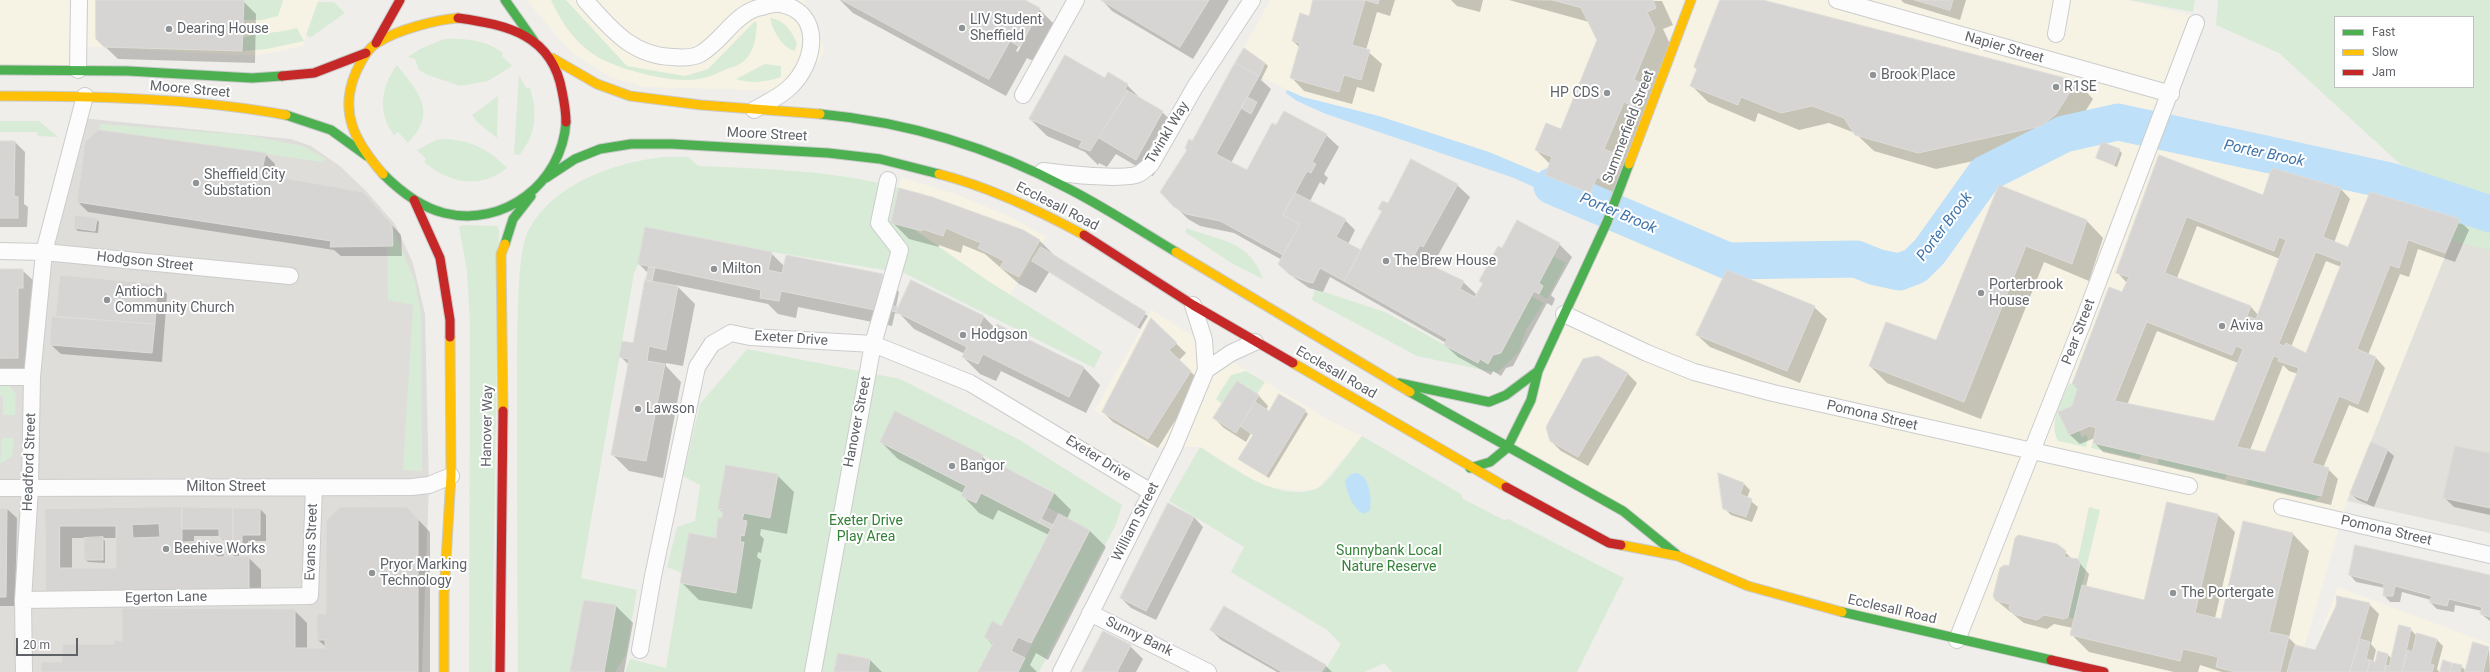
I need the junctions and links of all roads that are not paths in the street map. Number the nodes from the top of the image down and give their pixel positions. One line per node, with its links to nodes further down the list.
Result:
1 (79, 0): 17 (street)
2 (400, 0): 13 (main road)
3 (505, 0): 12 (main road)
4 (585, 0): 22 (street)
5 (1076, 0): 19 (street)
6 (1252, 0): 25 (street, Twinkl Way)
7 (1692, 0): 35 (main road, Summerfield Street)
8 (1837, 0): 18 (street, Napier Street)
9 (2062, 0): 11 (street)
10 (2196, 23): 18 (street, Pear Street)
11 (2056, 34)
12 (535, 42): 13 (main road, Moore Street); 15 (main road, Moore Street)
13 (376, 43): 14 (main road, Moore Street)
14 (366, 53): 17 (main road, Moore Street); 24 (main road, Moore Street)
15 (552, 58): 22 (main road, Moore Street); 26 (main road, Moore Street)
16 (0, 70): 17 (main road, Moore Street)
17 (78, 70)
18 (2171, 94): 45 (street, Pear Street)
19 (1023, 95)
20 (0, 96): 21 (main road, Moore Street)
21 (85, 96): 24 (main road, Moore Street); 32 (street, Headford Street)
22 (754, 110): 23 (main road, Moore Street)
23 (980, 148): 25 (main road, Ecclesall Road)
24 (367, 156): 30 (main road, Moore Street)
25 (1033, 170): 42 (main road, Ecclesall Road)
26 (546, 178): 28 (main road, Moore Street); 29 (main road, Moore Street)
27 (888, 180): 37 (street, Hanover Street)
28 (535, 190): 30 (main road, Moore Street); 63 (main road, Hanover Way)
29 (989, 190): 34 (main road, Ecclesall Road)
30 (414, 200): 47 (main road)
31 (0, 252): 32 (street, Hodgson Street)
32 (44, 252): 33 (street, Hodgson Street); 41 (street, Headford Street)
33 (290, 276)
34 (1193, 305): 36 (main road, Ecclesall Road); 38 (street, William Street)
35 (1564, 314): 39 (main road, Summerfield Street); 45 (street, Pomona Street)
36 (1255, 342): 38 (street); 46 (main road, Ecclesall Road)
37 (873, 344): 52 (street, Exeter Drive); 60 (street, Exeter Drive); 64 (street, Hanover Street)
38 (1206, 370): 52 (street, William Street)
39 (1538, 371): 43 (main road, Summerfield Street); 44 (main road, Summerfield Street)
40 (0, 377): 41 (street)
41 (32, 377): 51 (street, Headford Street)
42 (1392, 382): 43 (main road, Ecclesall Road); 44 (main road, Ecclesall Road)
43 (1482, 402)
44 (1507, 448): 46 (main road, Summerfield Street); 55 (main road, Ecclesall Road)
45 (2033, 452): 48 (street, Pomona Street); 59 (street, Pear Street)
46 (1470, 468): 55 (main road, Ecclesall Road)
47 (451, 476): 49 (street, Milton Street); 62 (main road)
48 (2189, 486)
49 (314, 487): 51 (street, Milton Street); 56 (street, Evans Street)
50 (0, 488): 51 (street, Milton Street)
51 (30, 488): 57 (street, Headford Street)
52 (1151, 492): 58 (street, William Street)
53 (2282, 507): 54 (street, Pomona Street)
54 (2490, 555)
55 (1678, 556): 59 (main road, Ecclesall Road)
56 (310, 596): 57 (street, Egerton Lane)
57 (23, 600): 61 (street, Headford Street)
58 (1090, 613): 65 (street, William Street); 66 (street, Sunny Bank)
59 (1957, 640): 67 (main road, Ecclesall Road)
60 (640, 650)
61 (24, 672)
62 (444, 672)
63 (500, 672)
64 (813, 672)
65 (1061, 672)
66 (1208, 672)
67 (2104, 672)

